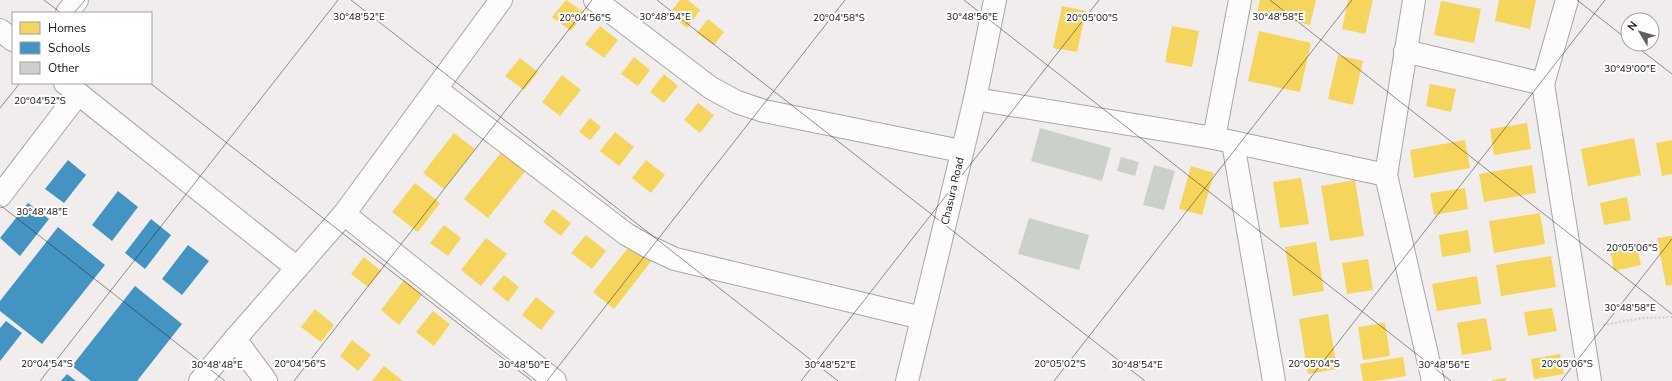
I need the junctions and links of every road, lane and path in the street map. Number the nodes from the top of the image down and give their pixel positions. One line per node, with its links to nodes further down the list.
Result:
1 (77, 0): 8 (street)
2 (501, 0): 14 (street)
3 (596, 0): 17 (street)
4 (1240, 0): 16 (street)
5 (1414, 0): 11 (street)
6 (1567, 0): 12 (street)
7 (990, 1): 15 (street, Chasura Road)
8 (68, 12)
9 (0, 30): 10 (street)
10 (12, 39)
11 (1405, 51): 12 (street); 18 (street)
12 (1543, 84): 24 (street)
13 (72, 88): 19 (street); 21 (street)
14 (436, 89): 20 (street); 23 (street)
15 (975, 99): 16 (street); 17 (street, Chasura Road)
16 (1224, 141): 18 (street); 30 (street)
17 (961, 151): 23 (street, Chasura Road)
18 (1386, 175): 31 (street)
19 (0, 196)
20 (344, 214): 21 (street); 28 (street)
21 (297, 268): 25 (street)
22 (1672, 317): 24 (path)
23 (922, 318): 29 (street, Chasura Road)
24 (1582, 330): 32 (street)
25 (235, 339): 26 (street); 27 (street)
26 (200, 381)
27 (266, 381)
28 (555, 381)
29 (907, 381)
30 (1274, 381)
31 (1433, 381)
32 (1590, 381)

